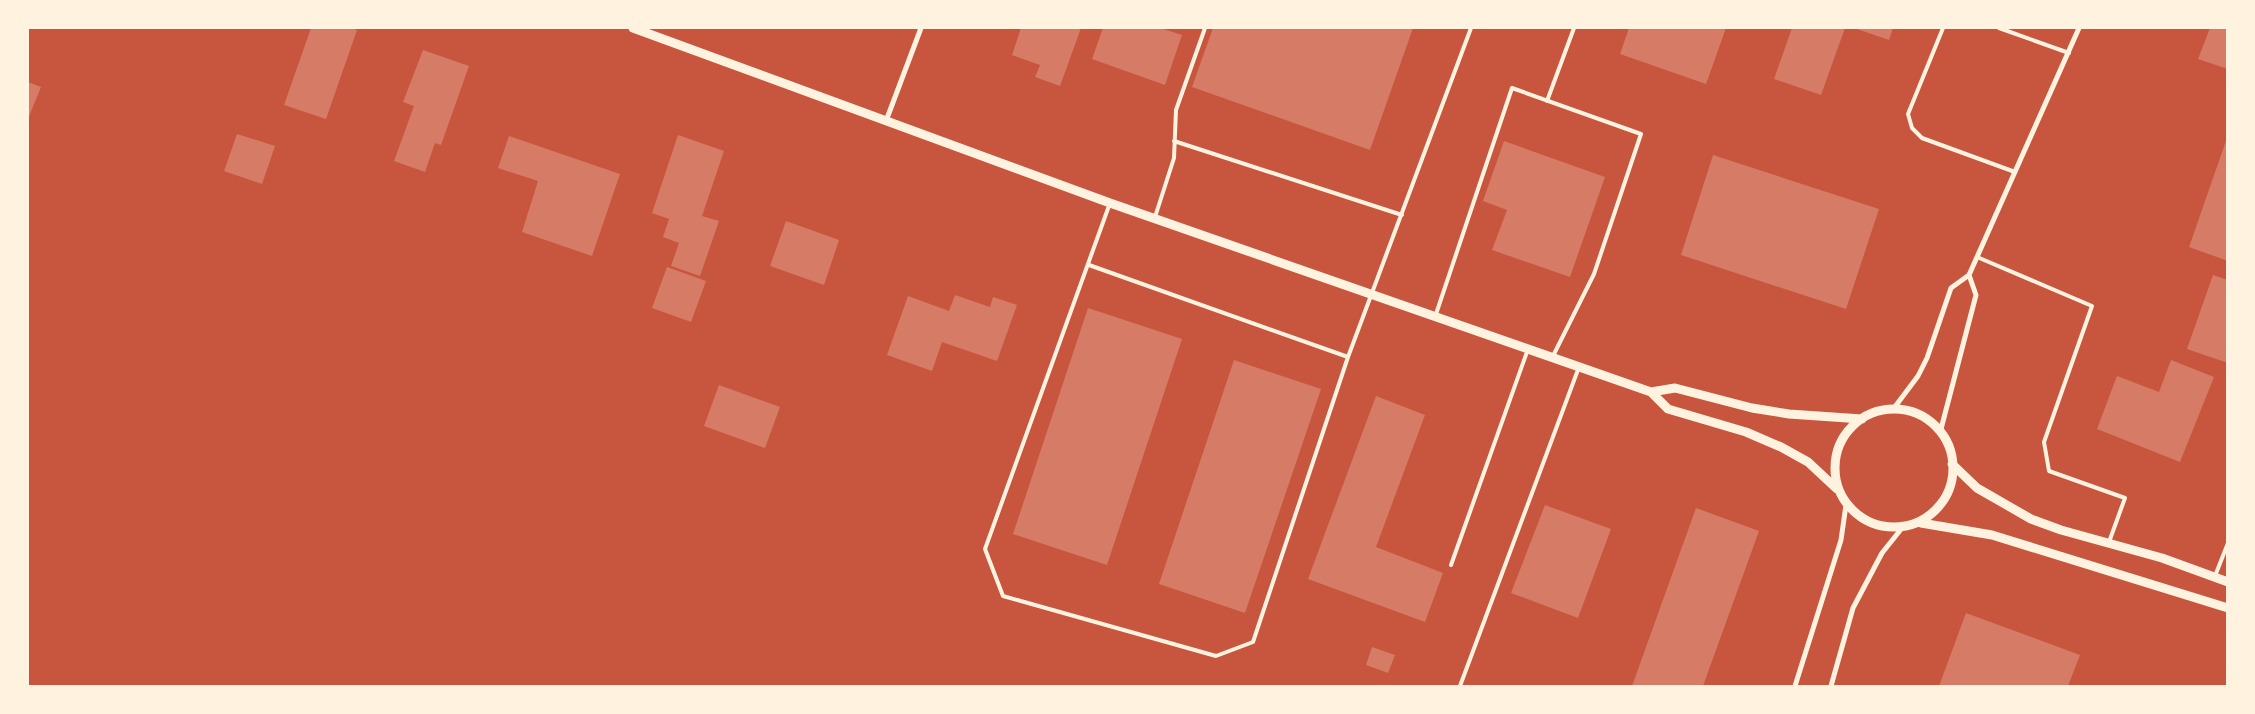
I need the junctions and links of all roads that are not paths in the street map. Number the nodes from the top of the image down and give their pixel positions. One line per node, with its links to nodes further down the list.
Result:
1 (633, 28): 11 (street)
2 (922, 28): 11 (street)
3 (1205, 28): 12 (lane)
4 (1471, 28): 15 (lane)
5 (1574, 28): 10 (lane)
6 (1943, 28): 13 (lane)
7 (1999, 28): 9 (lane)
8 (2078, 28): 9 (street)
9 (2069, 53): 13 (street)
10 (1547, 101): 21 (lane); 24 (lane)
11 (886, 122): 14 (street)
12 (1174, 141): 15 (lane); 16 (lane)
13 (2015, 172): 17 (street)
14 (1110, 203): 16 (street); 18 (lane)
15 (1402, 214): 20 (lane)
16 (1154, 219): 20 (street)
17 (1977, 258): 19 (street); 35 (lane)
18 (1089, 265): 23 (lane); 23 (lane)
19 (1970, 275): 27 (street); 29 (street)
20 (1370, 294): 21 (street); 23 (lane)
21 (1435, 316): 22 (street)
22 (1528, 349): 24 (street); 37 (lane)
23 (1348, 357)
24 (1552, 358): 25 (street)
25 (1579, 367): 26 (street); 41 (lane)
26 (1651, 392): 28 (street); 31 (street)
27 (1894, 408): 28 (street); 29 (street)
28 (1862, 419): 31 (street)
29 (1941, 429): 30 (street)
30 (1952, 464): 33 (street); 35 (street)
31 (1837, 489): 32 (street)
32 (1846, 505): 34 (street); 42 (street)
33 (1921, 524): 34 (street); 40 (street)
34 (1902, 528): 43 (street)
35 (2109, 542): 38 (street)
36 (2228, 543): 38 (lane)
37 (1451, 565)
38 (2215, 577): 39 (street)
39 (2228, 582)
40 (2228, 608)
41 (1460, 686)
42 (1795, 686)
43 (1831, 686)

